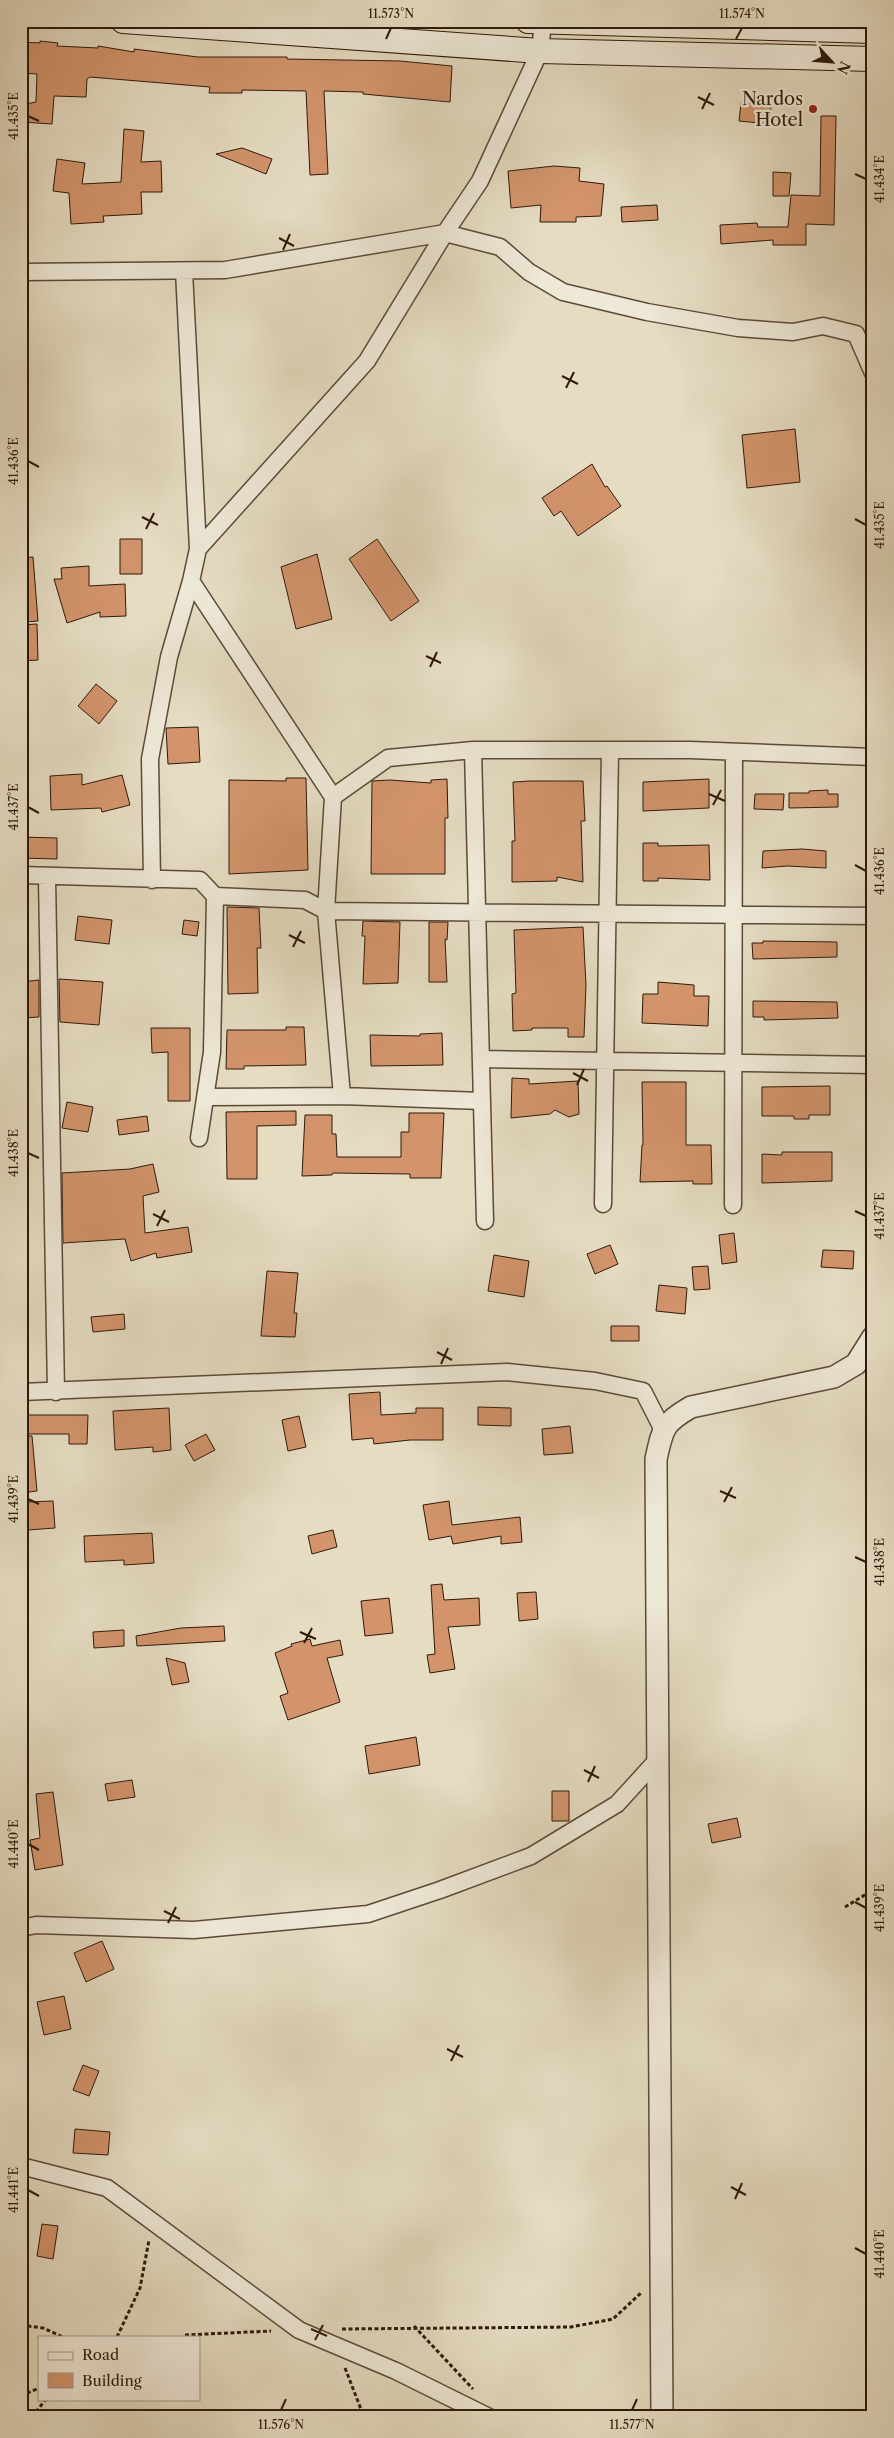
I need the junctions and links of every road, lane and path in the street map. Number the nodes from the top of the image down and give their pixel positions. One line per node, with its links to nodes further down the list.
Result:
1 (123, 21): 4 (main road)
2 (535, 22): 3 (main road); 4 (street)
3 (873, 31)
4 (540, 51): 5 (main road); 6 (street)
5 (873, 59)
6 (445, 233): 7 (street); 9 (street); 10 (street)
7 (184, 271): 8 (street); 10 (street)
8 (21, 272)
9 (873, 373)
10 (198, 549): 11 (street)
11 (191, 580): 16 (street); 19 (street)
12 (473, 750): 13 (street); 16 (street); 22 (street)
13 (610, 750): 14 (street); 23 (street)
14 (734, 752): 15 (street); 24 (street)
15 (873, 757)
16 (333, 797): 21 (street)
17 (21, 875): 18 (street)
18 (47, 878): 19 (street); 39 (street)
19 (152, 880): 20 (street)
20 (215, 896): 21 (street); 31 (street)
21 (326, 911): 22 (street); 30 (street)
22 (477, 912): 23 (street); 26 (street)
23 (607, 913): 24 (street); 27 (street)
24 (733, 914): 25 (street); 28 (street)
25 (873, 916)
26 (481, 1059): 27 (street); 32 (street)
27 (605, 1061): 28 (street); 34 (street)
28 (733, 1063): 29 (street); 35 (street)
29 (873, 1065)
30 (342, 1096): 31 (street); 32 (street)
31 (205, 1097): 33 (street)
32 (482, 1101): 36 (street)
33 (199, 1138)
34 (603, 1204)
35 (733, 1205)
36 (485, 1221)
37 (873, 1337): 40 (street)
38 (21, 1392): 39 (street)
39 (56, 1392): 40 (street)
40 (663, 1430): 41 (street)
41 (658, 1759): 44 (street); 47 (street)
42 (873, 1890): 43 (path)
43 (845, 1907)
44 (21, 1928)
45 (21, 2166): 46 (street)
46 (152, 2222): 51 (street); 54 (path)
47 (661, 2275): 49 (path); 63 (street)
48 (21, 2325): 53 (path)
49 (414, 2326): 50 (path); 58 (path)
50 (338, 2329)
51 (299, 2330): 52 (path); 55 (street)
52 (185, 2335)
53 (61, 2336)
54 (117, 2336)
55 (336, 2346): 61 (path); 62 (street)
56 (38, 2388): 57 (path)
57 (21, 2396)
58 (479, 2396)
59 (45, 2400): 60 (path)
60 (32, 2417)
61 (364, 2417)
62 (489, 2417)
63 (662, 2417)

